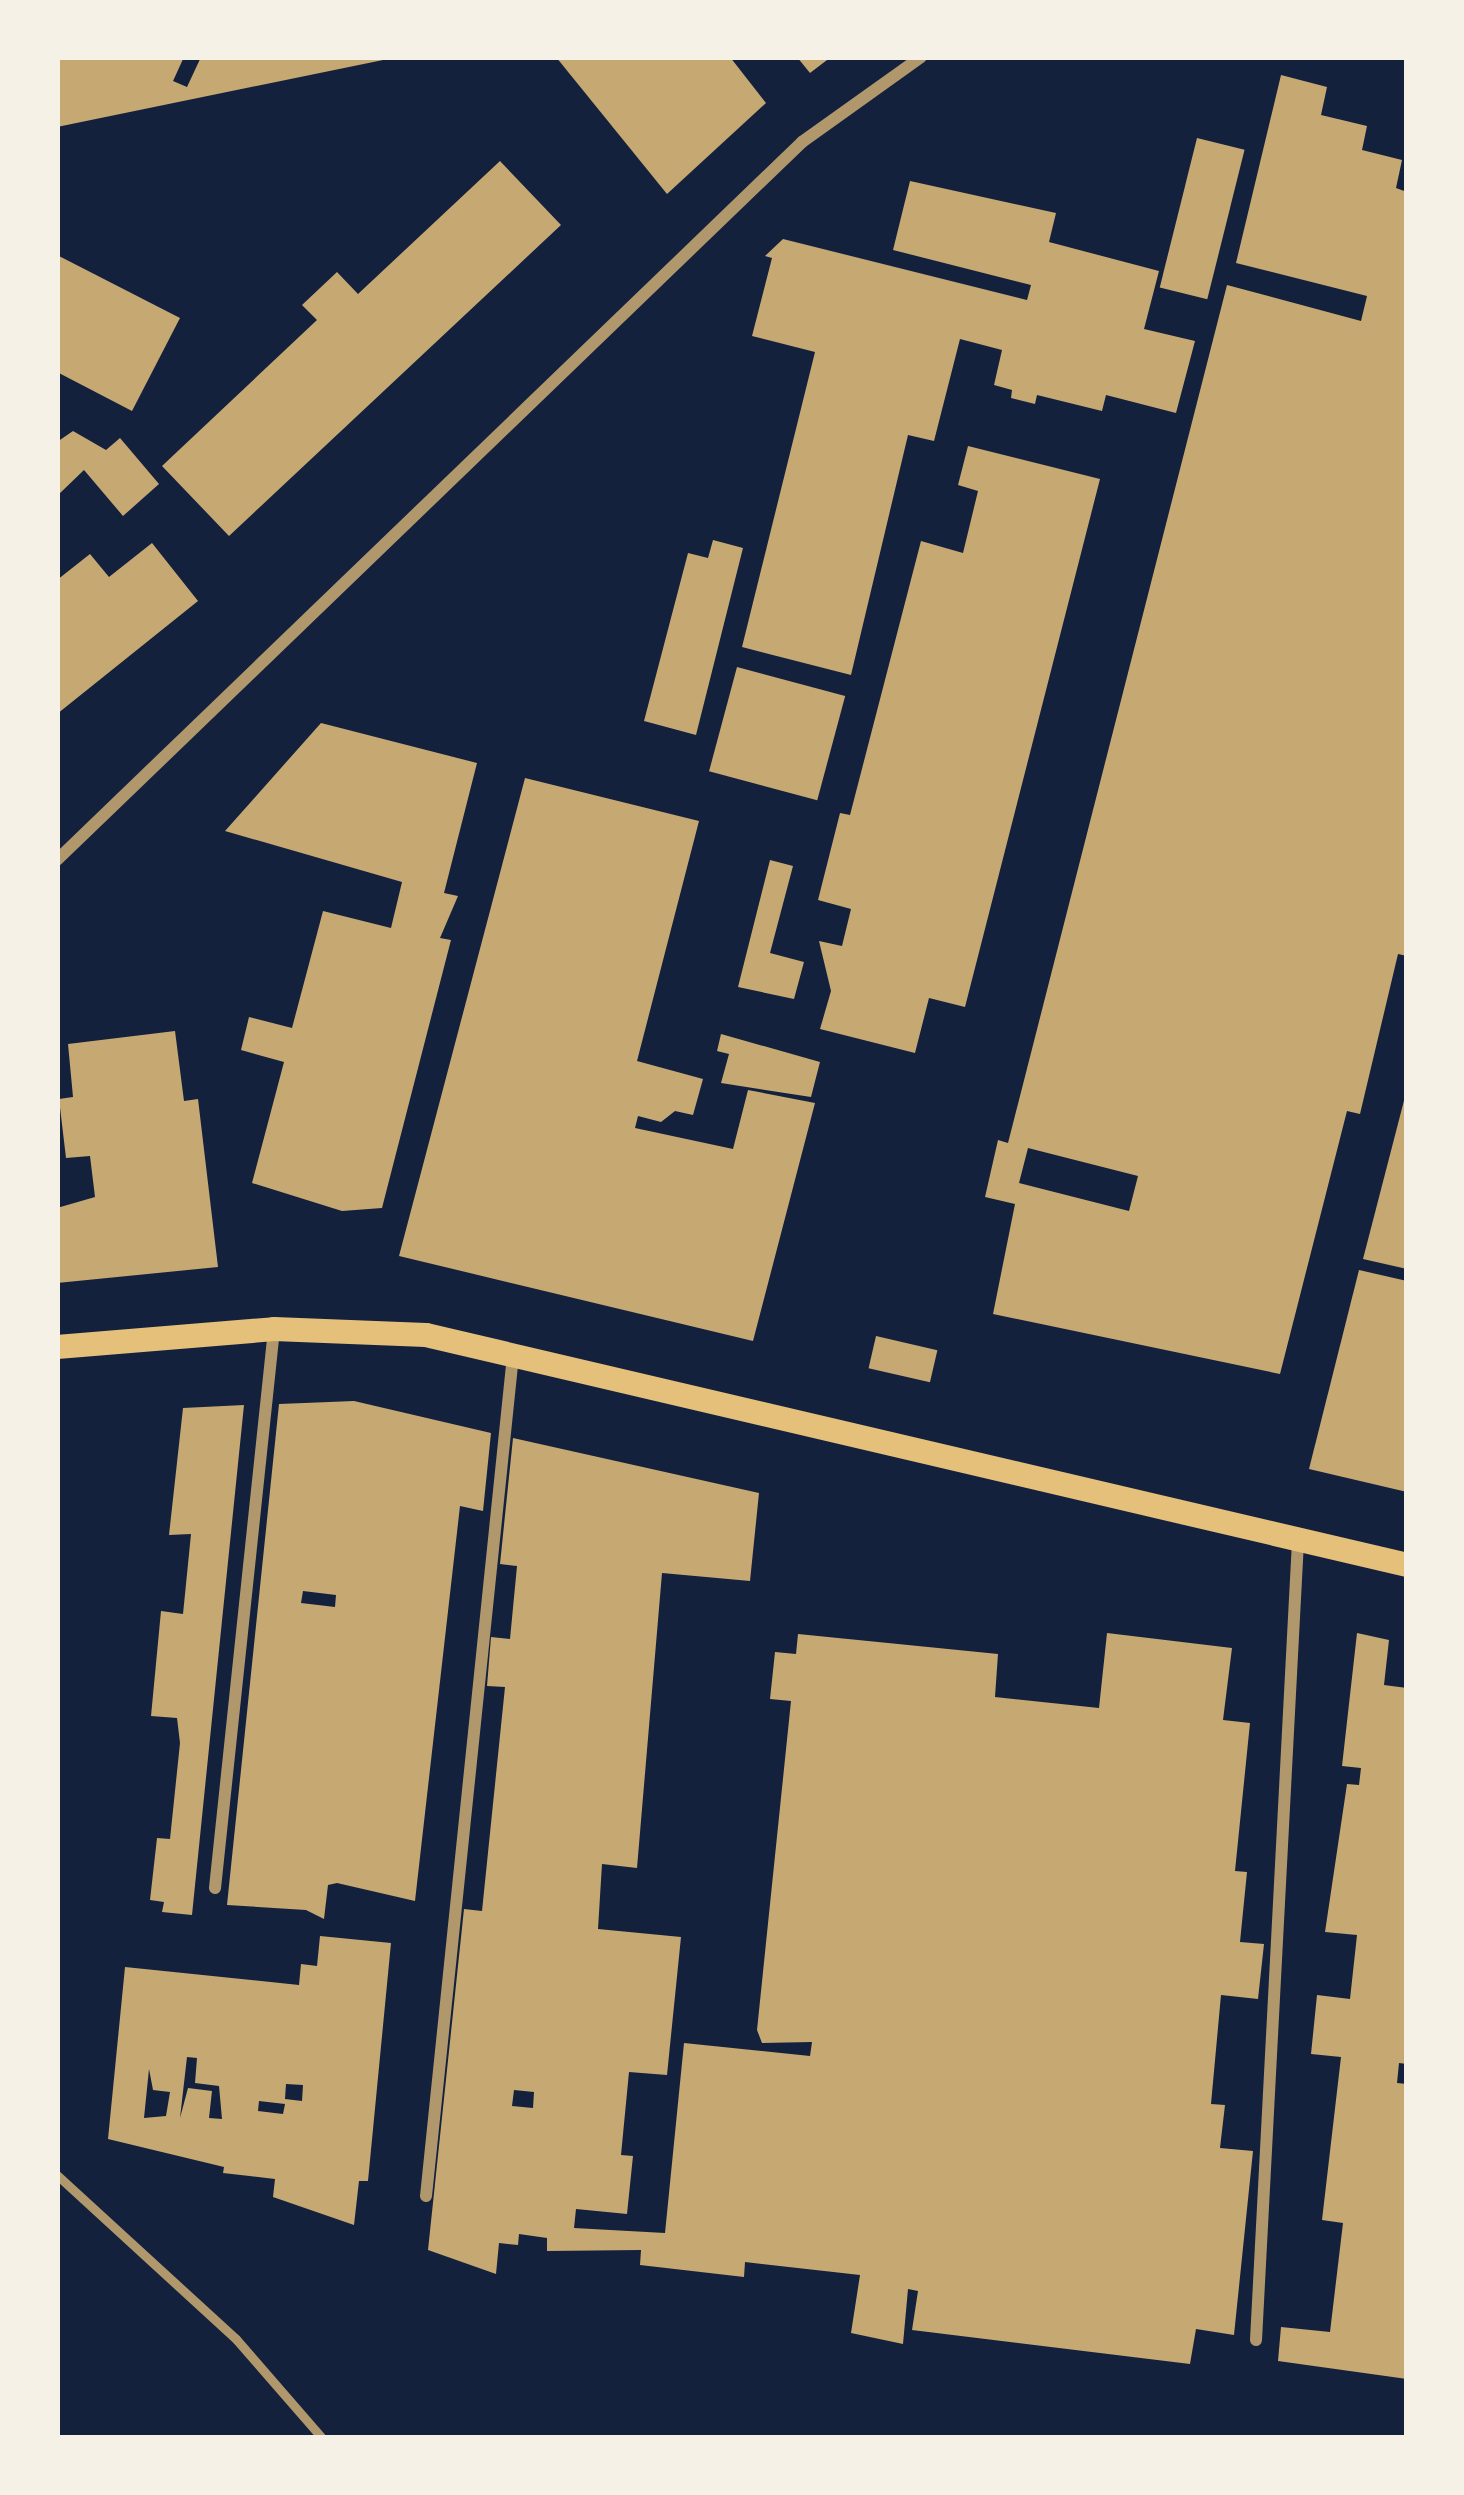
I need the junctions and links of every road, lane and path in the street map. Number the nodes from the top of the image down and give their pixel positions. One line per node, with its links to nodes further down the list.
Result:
1 (921, 57): 2 (street)
2 (57, 860)
3 (274, 1329): 4 (main road); 5 (main road); 8 (street)
4 (57, 1348)
5 (513, 1356): 6 (main road); 10 (street)
6 (1298, 1540): 7 (main road); 11 (street)
7 (1407, 1564)
8 (215, 1888)
9 (57, 2175): 12 (lane)
10 (425, 2196)
11 (1256, 2340)
12 (322, 2438)

